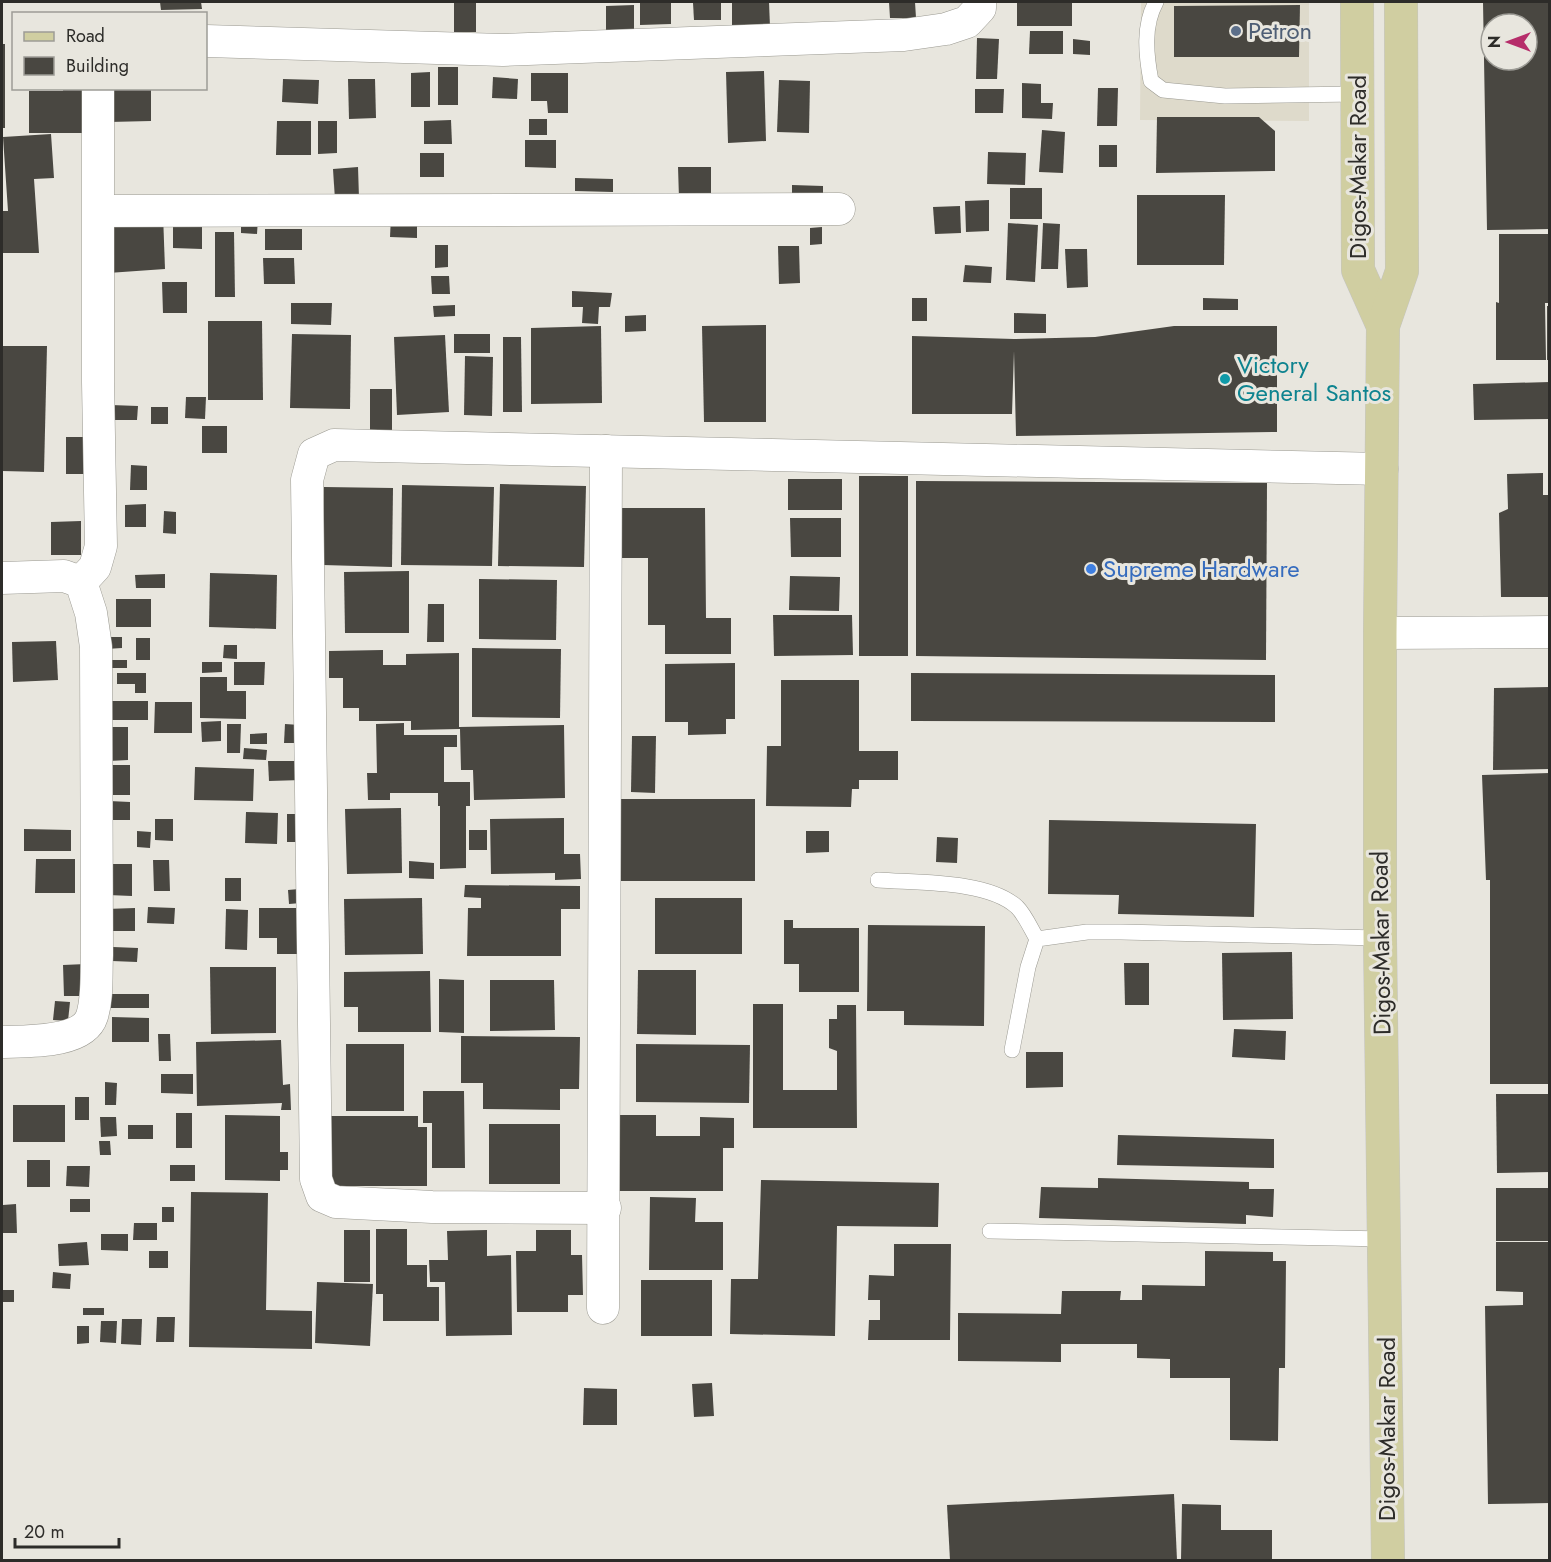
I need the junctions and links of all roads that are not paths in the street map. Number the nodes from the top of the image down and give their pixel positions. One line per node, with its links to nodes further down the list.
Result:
1 (980, 2): 5 (street)
2 (1156, 2): 7 (lane)
3 (1357, 2): 7 (main road, Digos-Makar Road)
4 (1401, 3): 10 (main road, Digos-Makar Road)
5 (207, 41)
6 (99, 90): 9 (street)
7 (1357, 94): 10 (main road, Digos-Makar Road)
8 (839, 209): 9 (street)
9 (99, 211): 14 (street)
10 (1383, 327): 12 (main road, Digos-Makar Road)
11 (606, 451): 12 (street); 22 (street); 22 (street)
12 (1382, 469): 16 (main road, Digos-Makar Road)
13 (2, 578): 14 (street)
14 (81, 582): 20 (street)
15 (1550, 632): 16 (street)
16 (1380, 633): 18 (main road, Digos-Makar Road)
17 (878, 880): 19 (lane)
18 (1380, 938): 19 (lane); 24 (main road, Digos-Makar Road)
19 (1036, 939): 21 (lane)
20 (2, 1042)
21 (1012, 1050)
22 (605, 1208): 25 (street)
23 (990, 1231): 24 (lane)
24 (1386, 1239): 26 (main road, Digos-Makar Road)
25 (603, 1308)
26 (1388, 1560)

